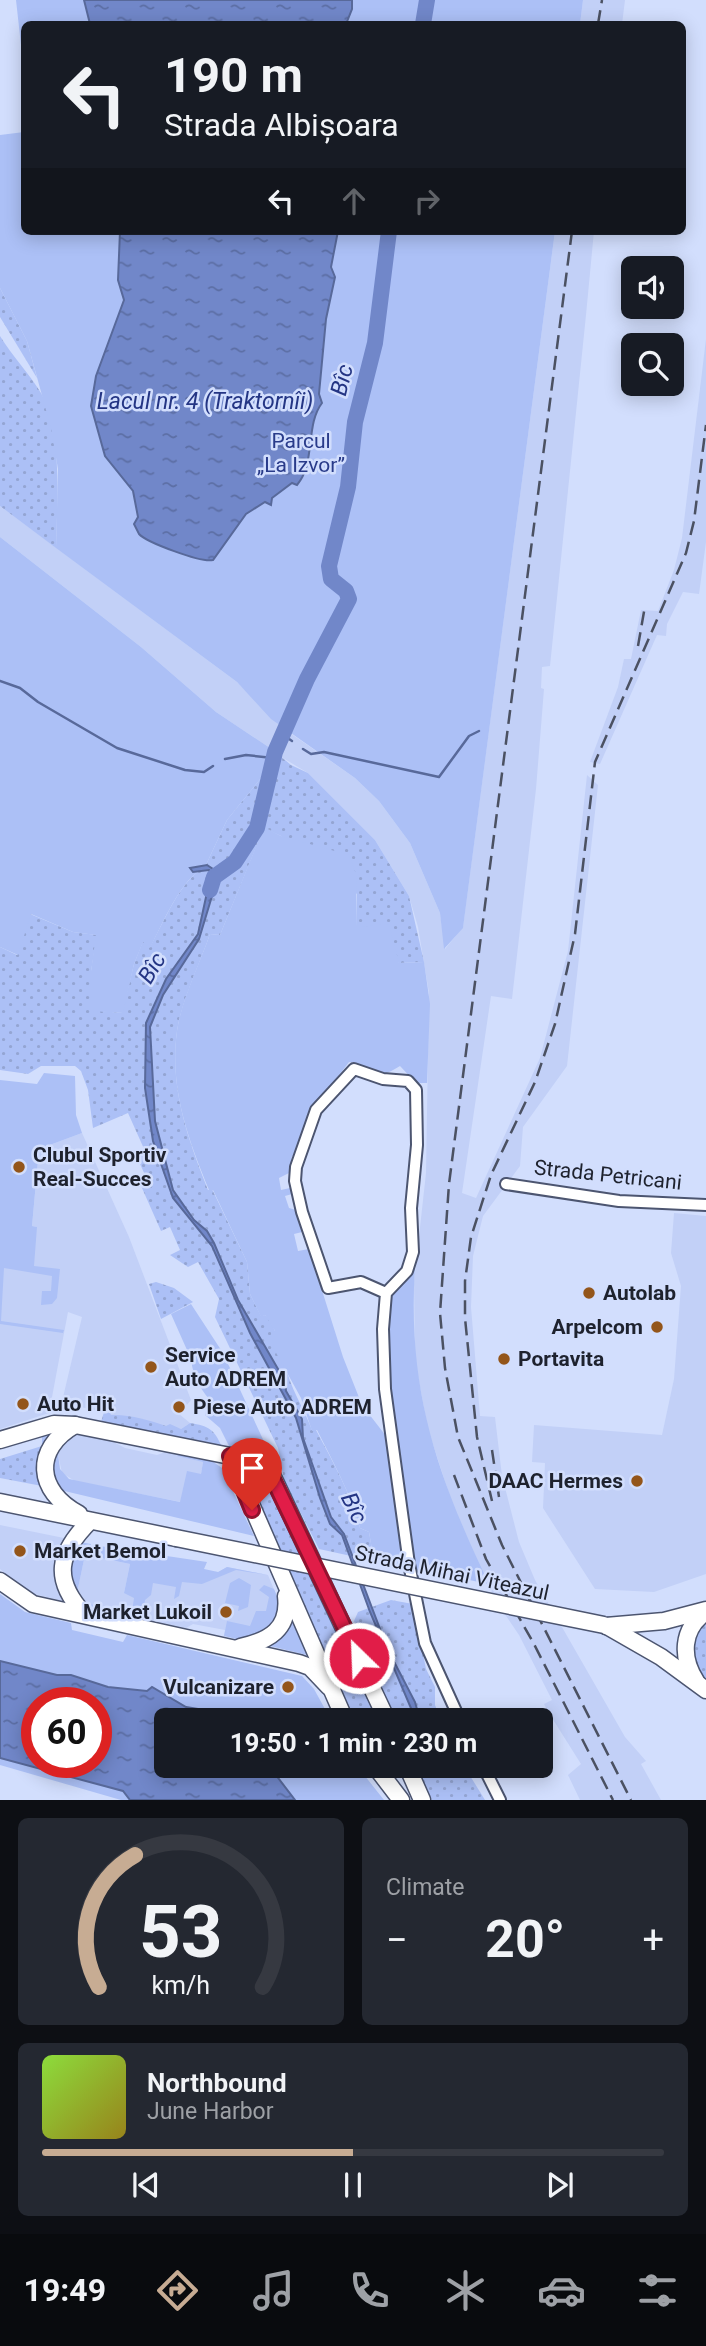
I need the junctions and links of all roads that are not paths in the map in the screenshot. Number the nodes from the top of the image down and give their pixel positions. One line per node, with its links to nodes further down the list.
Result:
1 (506, 1184): 2 (street, Strada Petricani)
2 (706, 1205)
3 (386, 1293): 3 (street); 21 (street)
4 (75, 1424): 5 (main road); 6 (main road); 10 (main road)
5 (0, 1440)
6 (212, 1452): 7 (main road); 8 (main road)
7 (230, 1456): 8 (main road); 20 (main road)
8 (242, 1486): 12 (main road)
9 (0, 1502): 10 (main road, Strada Mihai Viteazul)
10 (90, 1521): 14 (main road); 15 (main road, Strada Mihai Viteazul, bridge)
11 (0, 1581): 14 (main road)
12 (284, 1584): 16 (main road); 17 (main road)
13 (706, 1611): 15 (main road, Strada Mihai Viteazul); 18 (main road)
14 (84, 1614): 16 (main road)
15 (605, 1626): 18 (main road, Strada Mihai Viteazul)
16 (236, 1648): 17 (main road)
17 (329, 1687): 19 (main road)
18 (706, 1690)
19 (339, 1708)
20 (381, 1708)
21 (454, 1708)
22 (384, 1778): 25 (main road)
23 (412, 1778): 26 (main road)
24 (489, 1778): 27 (street)
25 (401, 1800)
26 (422, 1800)
27 (500, 1800)

